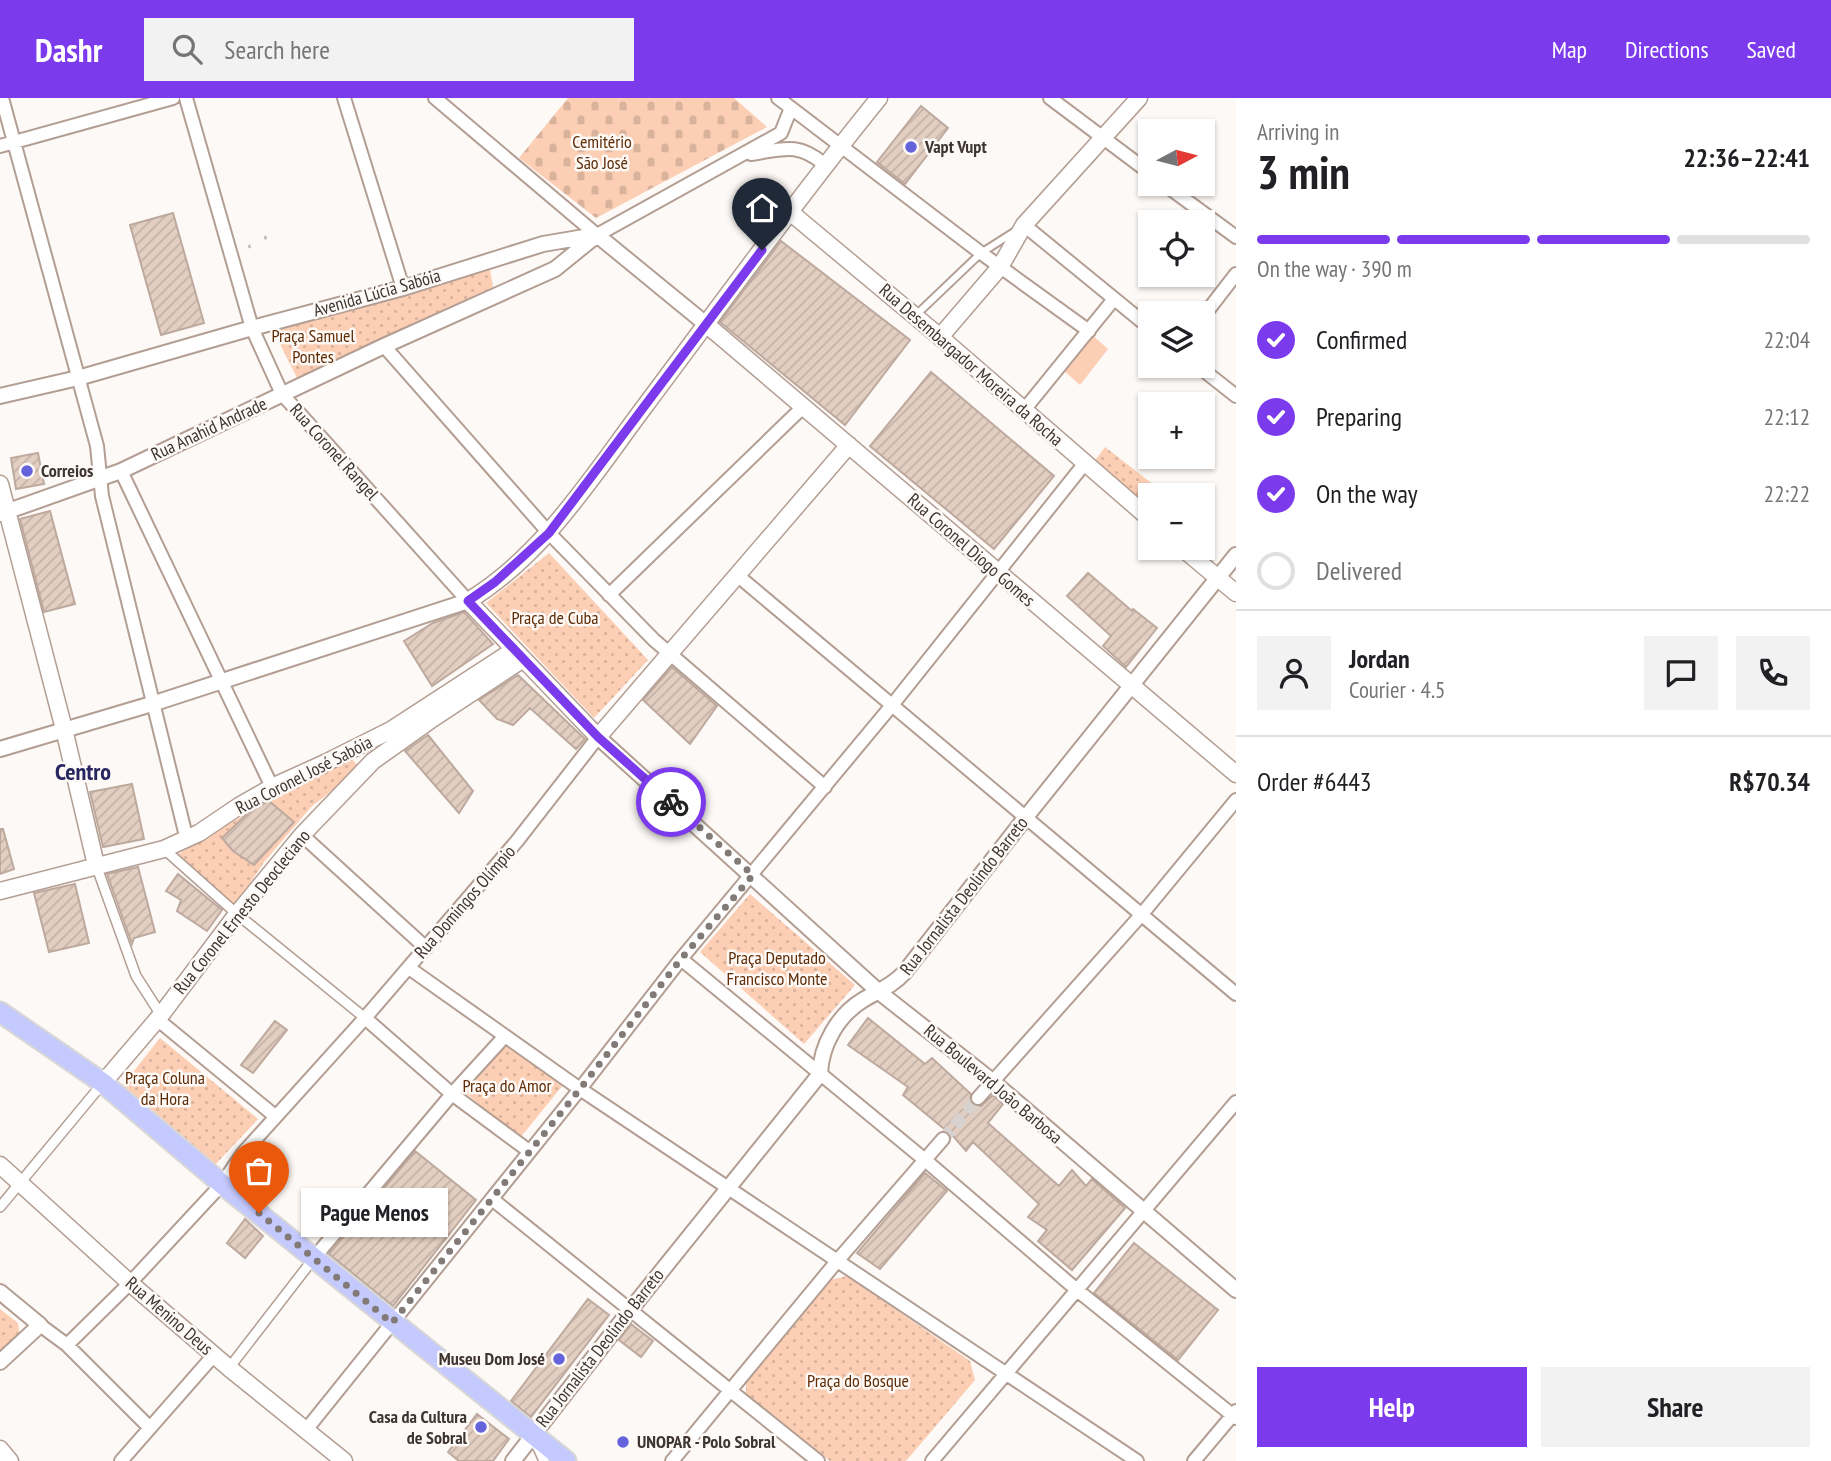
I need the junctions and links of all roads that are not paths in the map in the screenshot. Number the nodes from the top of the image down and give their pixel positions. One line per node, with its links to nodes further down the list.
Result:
1 (2, 98): 12 (street)
2 (173, 98): 12 (street)
3 (186, 98): 33 (street, Rua Coronel Rangel)
4 (344, 98): 27 (street)
5 (435, 98): 20 (street)
6 (778, 98): 10 (street)
7 (879, 98): 13 (main road)
8 (1050, 98): 11 (street)
9 (1139, 98): 11 (main road)
10 (791, 108): 13 (street); 14 (street, Avenida Lúcia Sabóia)
11 (1104, 139): 16 (street); 19 (main road)
12 (6, 144): 37 (street)
13 (841, 145): 15 (main road); 23 (street)
14 (740, 155): 15 (street, Avenida Lúcia Sabóia); 20 (street, Avenida Lúcia Sabóia)
15 (824, 164): 18 (main road)
16 (1138, 164)
17 (1180, 196): 21 (street)
18 (790, 212): 30 (main road, Rua Desembargador Moreira da Rocha); 32 (main road)
19 (1024, 225): 23 (lane); 24 (main road); 28 (street)
20 (597, 235): 22 (street, Avenida Lúcia Sabóia); 25 (street, Rua Anahid Andrade); 32 (street)
21 (1236, 237)
22 (543, 244): 25 (street); 27 (street, Avenida Lúcia Sabóia)
23 (981, 253): 24 (street); 30 (lane)
24 (1000, 267): 34 (street); 35 (main road)
25 (555, 269): 36 (street, Rua Anahid Andrade)
26 (1236, 274): 29 (street)
27 (403, 288): 33 (street, Avenida Lúcia Sabóia)
28 (1114, 299): 31 (street); 34 (street)
29 (1215, 301)
30 (915, 317): 35 (main road, Rua Desembargador Moreira da Rocha)
31 (1138, 318)
32 (707, 325): 42 (main road, Rua Coronel Diogo Gomes); 51 (main road)
33 (252, 328): 37 (street, Avenida Lúcia Sabóia); 39 (street, Rua Coronel Rangel)
34 (1090, 331): 43 (street)
35 (940, 337): 43 (main road, Rua Desembargador Moreira da Rocha)
36 (384, 346): 39 (street, Rua Anahid Andrade); 51 (street)
37 (78, 377): 40 (street, Avenida Lúcia Sabóia); 47 (street)
38 (1213, 378): 41 (street)
39 (282, 394): 46 (street, Rua Anahid Andrade); 59 (street, Rua Coronel Rangel)
40 (0, 396)
41 (1236, 396)
42 (804, 407): 44 (main road, Rua Coronel Diogo Gomes); 58 (street)
43 (1024, 410): 45 (main road, Rua Desembargador Moreira da Rocha)
44 (849, 445): 54 (main road, Rua Coronel Diogo Gomes); 55 (main road, Rua Domingos Olímpio)
45 (1085, 463): 49 (main road, Rua Desembargador Moreira da Rocha); 54 (street)
46 (121, 471): 47 (street, Rua Anahid Andrade); 62 (street)
47 (101, 479): 50 (street, Rua Anahid Andrade); 64 (street)
48 (0, 484): 50 (main road)
49 (1138, 509)
50 (4, 513): 66 (main road)
51 (549, 533): 58 (street); 59 (main road)
52 (1236, 555): 56 (street, Rua Jornalista Deolindo Barreto)
53 (1196, 560): 56 (main road)
54 (998, 574): 63 (main road, Rua Coronel Diogo Gomes); 65 (street)
55 (737, 575): 61 (main road, Rua Domingos Olímpio); 65 (street)
56 (1217, 578): 57 (main road); 63 (street, Rua Jornalista Deolindo Barreto)
57 (1236, 593)
58 (609, 596): 61 (street)
59 (468, 601): 60 (main road, Rua Coronel Rangel); 62 (street)
60 (519, 655): 67 (main road, Rua Coronel Rangel); 70 (main road, Rua Coronel José Sabóia); 74 (main road, Rua Coronel Ernesto Deocleciano)
61 (670, 656): 67 (main road, Rua Domingos Olímpio); 71 (street)
62 (221, 681): 64 (street); 70 (street)
63 (1131, 685): 69 (main road, Rua Coronel Diogo Gomes); 73 (street, Rua Jornalista Deolindo Barreto)
64 (155, 703): 66 (street); 75 (street)
65 (893, 705): 71 (street); 73 (street)
66 (64, 729): 68 (street); 77 (main road)
67 (598, 737): 78 (street, Rua Boulevard João Barbosa); 82 (street, Rua Domingos Olímpio)
68 (0, 749)
69 (1236, 774)
70 (272, 787): 75 (main road, Rua Coronel José Sabóia)
71 (825, 787): 78 (street)
72 (1236, 800): 81 (street)
73 (1026, 817): 81 (street); 85 (street, Rua Jornalista Deolindo Barreto)
74 (302, 835): 80 (main road, Rua Coronel Ernesto Deocleciano); 82 (street)
75 (187, 840): 76 (main road, Rua Coronel José Sabóia)
76 (164, 849): 77 (main road, Rua Coronel José Sabóia); 80 (street)
77 (96, 865): 79 (main road, Rua Coronel José Sabóia); 88 (street)
78 (753, 875): 83 (street); 85 (street, Rua Boulevard João Barbosa)
79 (0, 891)
80 (237, 914): 88 (main road, Rua Coronel Ernesto Deocleciano); 89 (street)
81 (1142, 914): 86 (street); 92 (street)
82 (426, 948): 84 (street, Rua Domingos Olímpio)
83 (681, 959): 91 (street); 94 (street)
84 (409, 968): 89 (street, Rua Domingos Olímpio); 90 (street)
85 (879, 992): 91 (street, Rua Jornalista Deolindo Barreto); 92 (street, Rua Boulevard João Barbosa)
86 (1236, 994)
87 (0, 1012): 93 (main road)
88 (159, 1017): 93 (main road, Rua Coronel Ernesto Deocleciano); 98 (street)
89 (365, 1018): 95 (street); 98 (street, Rua Domingos Olímpio)
90 (505, 1036): 94 (street); 95 (street)
91 (820, 1074): 101 (street); 105 (street, Rua Jornalista Deolindo Barreto)
92 (991, 1080): 96 (street); 108 (street, Rua Boulevard João Barbosa)
93 (103, 1083): 103 (street, Rua Coronel Ernesto Deocleciano); 104 (main road)
94 (580, 1089): 100 (street); 105 (street)
95 (452, 1094): 100 (street); 109 (street)
96 (978, 1098)
97 (1236, 1102): 108 (street)
98 (275, 1116): 104 (street, Rua Domingos Olímpio)
99 (943, 1139): 101 (street)
100 (529, 1151): 106 (street)
101 (925, 1160): 110 (street); 112 (street)
102 (0, 1165): 103 (main road, Rua Menino Deus)
103 (20, 1181): 107 (street, Rua Coronel Ernesto Deocleciano); 111 (main road, Rua Menino Deus)
104 (222, 1184): 109 (main road); 111 (street, Rua Domingos Olímpio)
105 (728, 1186): 110 (street); 115 (street, Rua Jornalista Deolindo Barreto)
106 (492, 1199): 115 (street); 116 (street)
107 (0, 1207)
108 (1144, 1212): 112 (street); 113 (street, Rua Boulevard João Barbosa)
109 (314, 1258): 116 (main road); 121 (street)
110 (838, 1260): 122 (street); 123 (street)
111 (130, 1283): 118 (street, Rua Domingos Olímpio); 119 (main road, Rua Menino Deus)
112 (1077, 1290): 122 (street); 124 (street)
113 (1236, 1290)
114 (0, 1292): 117 (street)
115 (631, 1309): 123 (street); 127 (street, Rua Jornalista Deolindo Barreto)
116 (392, 1323): 126 (street); 127 (main road)
117 (40, 1325): 118 (street); 120 (street)
118 (67, 1345): 125 (street)
119 (214, 1355): 121 (main road, Rua Menino Deus); 125 (street)
120 (0, 1362)
121 (229, 1368): 126 (main road, Rua Menino Deus)
122 (1005, 1374): 137 (street); 138 (street)
123 (731, 1390): 135 (street); 136 (street)
124 (1235, 1414): 139 (street)
125 (150, 1428): 130 (street)
126 (306, 1430): 131 (main road, Rua Menino Deus)
127 (533, 1435): 132 (street, Rua Jornalista Deolindo Barreto); 133 (street); 134 (main road)
128 (0, 1449): 129 (main road)
129 (10, 1461)
130 (121, 1461)
131 (344, 1461)
132 (513, 1461)
133 (544, 1461)
134 (566, 1461)
135 (672, 1461)
136 (818, 1461)
137 (932, 1461)
138 (1137, 1461)
139 (1194, 1461)

